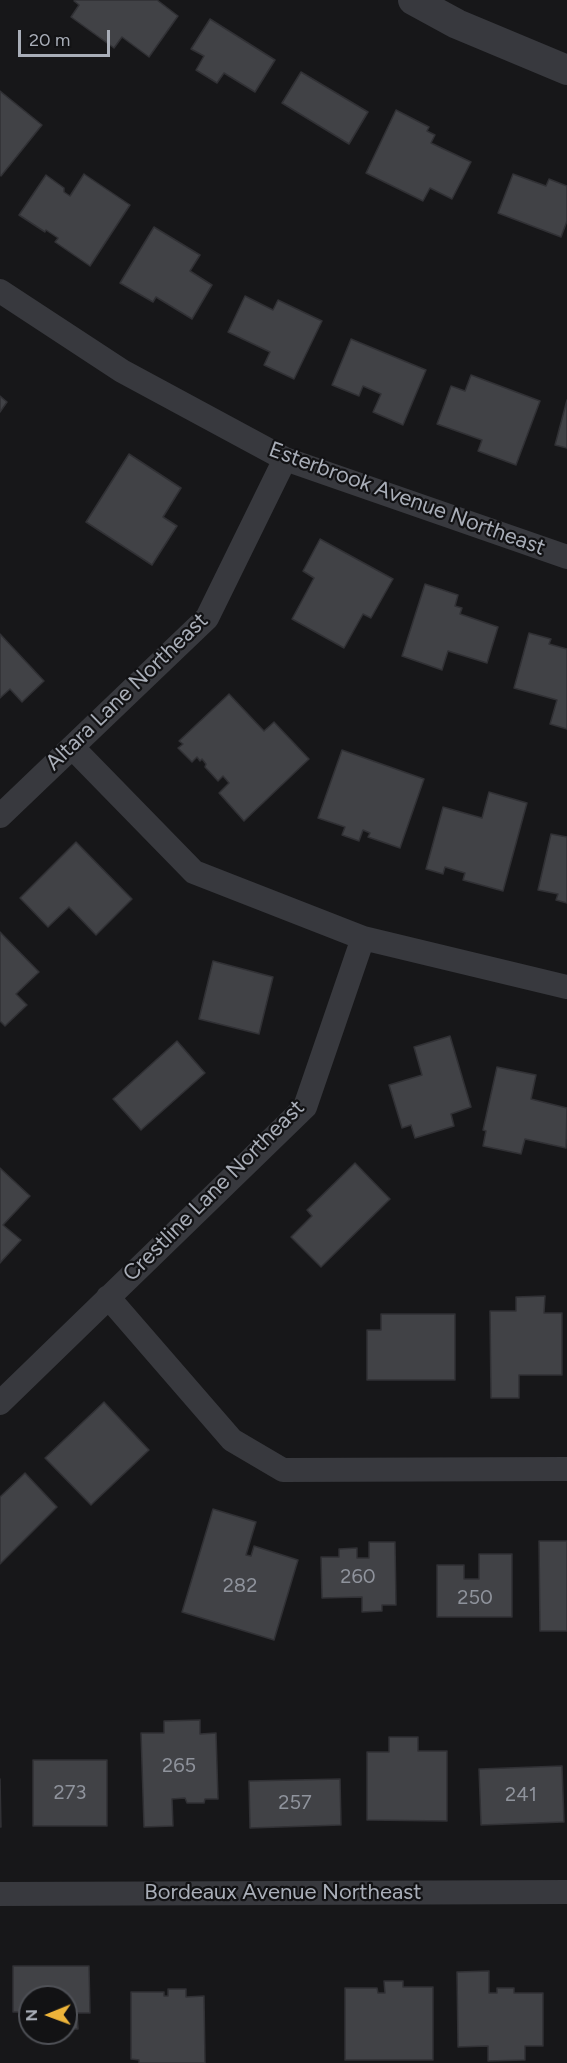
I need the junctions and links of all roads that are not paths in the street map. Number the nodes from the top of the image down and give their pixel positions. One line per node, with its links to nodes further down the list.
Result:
1 (413, 0): 2 (street)
2 (567, 70)
3 (0, 291): 4 (street, Esterbrook Avenue Northeast)
4 (285, 459): 5 (street, Esterbrook Avenue Northeast); 6 (street, Altara Lane Northeast)
5 (567, 557)
6 (72, 747): 7 (street, Altara Lane Northeast); 8 (street)
7 (0, 816)
8 (363, 938): 9 (street); 10 (street, Crestline Lane Northeast)
9 (567, 987)
10 (108, 1297): 11 (street, Crestline Lane Northeast); 12 (street)
11 (0, 1403)
12 (567, 1469)
13 (567, 1892): 14 (street, Bordeaux Avenue Northeast)
14 (0, 1894)

